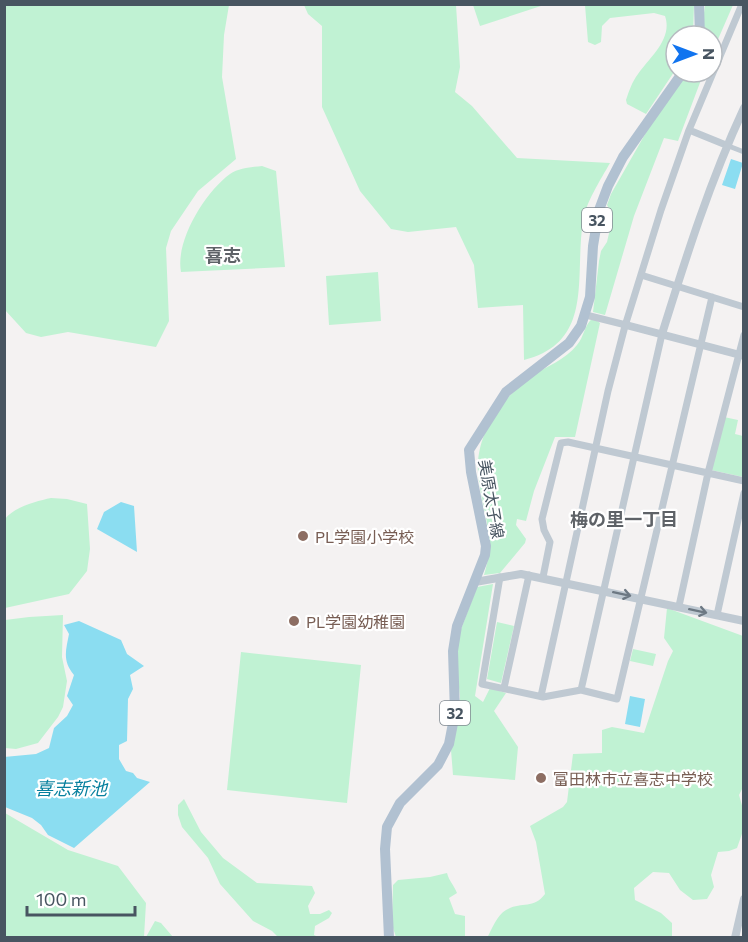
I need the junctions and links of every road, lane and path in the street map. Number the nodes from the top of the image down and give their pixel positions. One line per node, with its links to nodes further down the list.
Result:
1 (699, 4): 3 (main road)
2 (742, 4): 6 (street)
3 (700, 24)
4 (675, 84): 13 (main road, 美原太子線 / 32)
5 (744, 108): 7 (street)
6 (689, 130): 7 (street); 9 (street)
7 (726, 145): 8 (street); 10 (street)
8 (744, 152)
9 (641, 275): 10 (street); 14 (street)
10 (677, 286): 11 (street); 15 (street)
11 (712, 297): 12 (street); 17 (street)
12 (744, 307)
13 (586, 315): 14 (street); 28 (main road, 美原太子線 / 32)
14 (626, 325): 15 (street); 19 (street)
15 (662, 334): 17 (street); 20 (street)
16 (744, 335): 18 (street)
17 (701, 345): 18 (street); 21 (street)
18 (741, 355): 22 (street)
19 (596, 448): 20 (street); 27 (street); 29 (street)
20 (634, 457): 21 (street); 30 (street)
21 (673, 465): 22 (street); 31 (street)
22 (708, 473): 23 (street); 32 (street)
23 (744, 481)
24 (744, 494): 33 (street)
25 (529, 575): 26 (street); 27 (street); 35 (street)
26 (500, 577): 28 (street); 35 (street)
27 (543, 577): 29 (street)
28 (475, 582): 39 (main road, 美原太子線 / 32)
29 (566, 582): 30 (street); 37 (street)
30 (603, 590): 31 (street, one-way to 31); 36 (street)
31 (641, 598): 32 (street); 36 (street)
32 (679, 606): 33 (street, one-way to 33)
33 (717, 615): 34 (street)
34 (744, 621)
35 (504, 688): 37 (street)
36 (581, 690): 37 (street)
37 (541, 696)
38 (744, 899): 40 (street)
39 (389, 938)
40 (735, 938)

